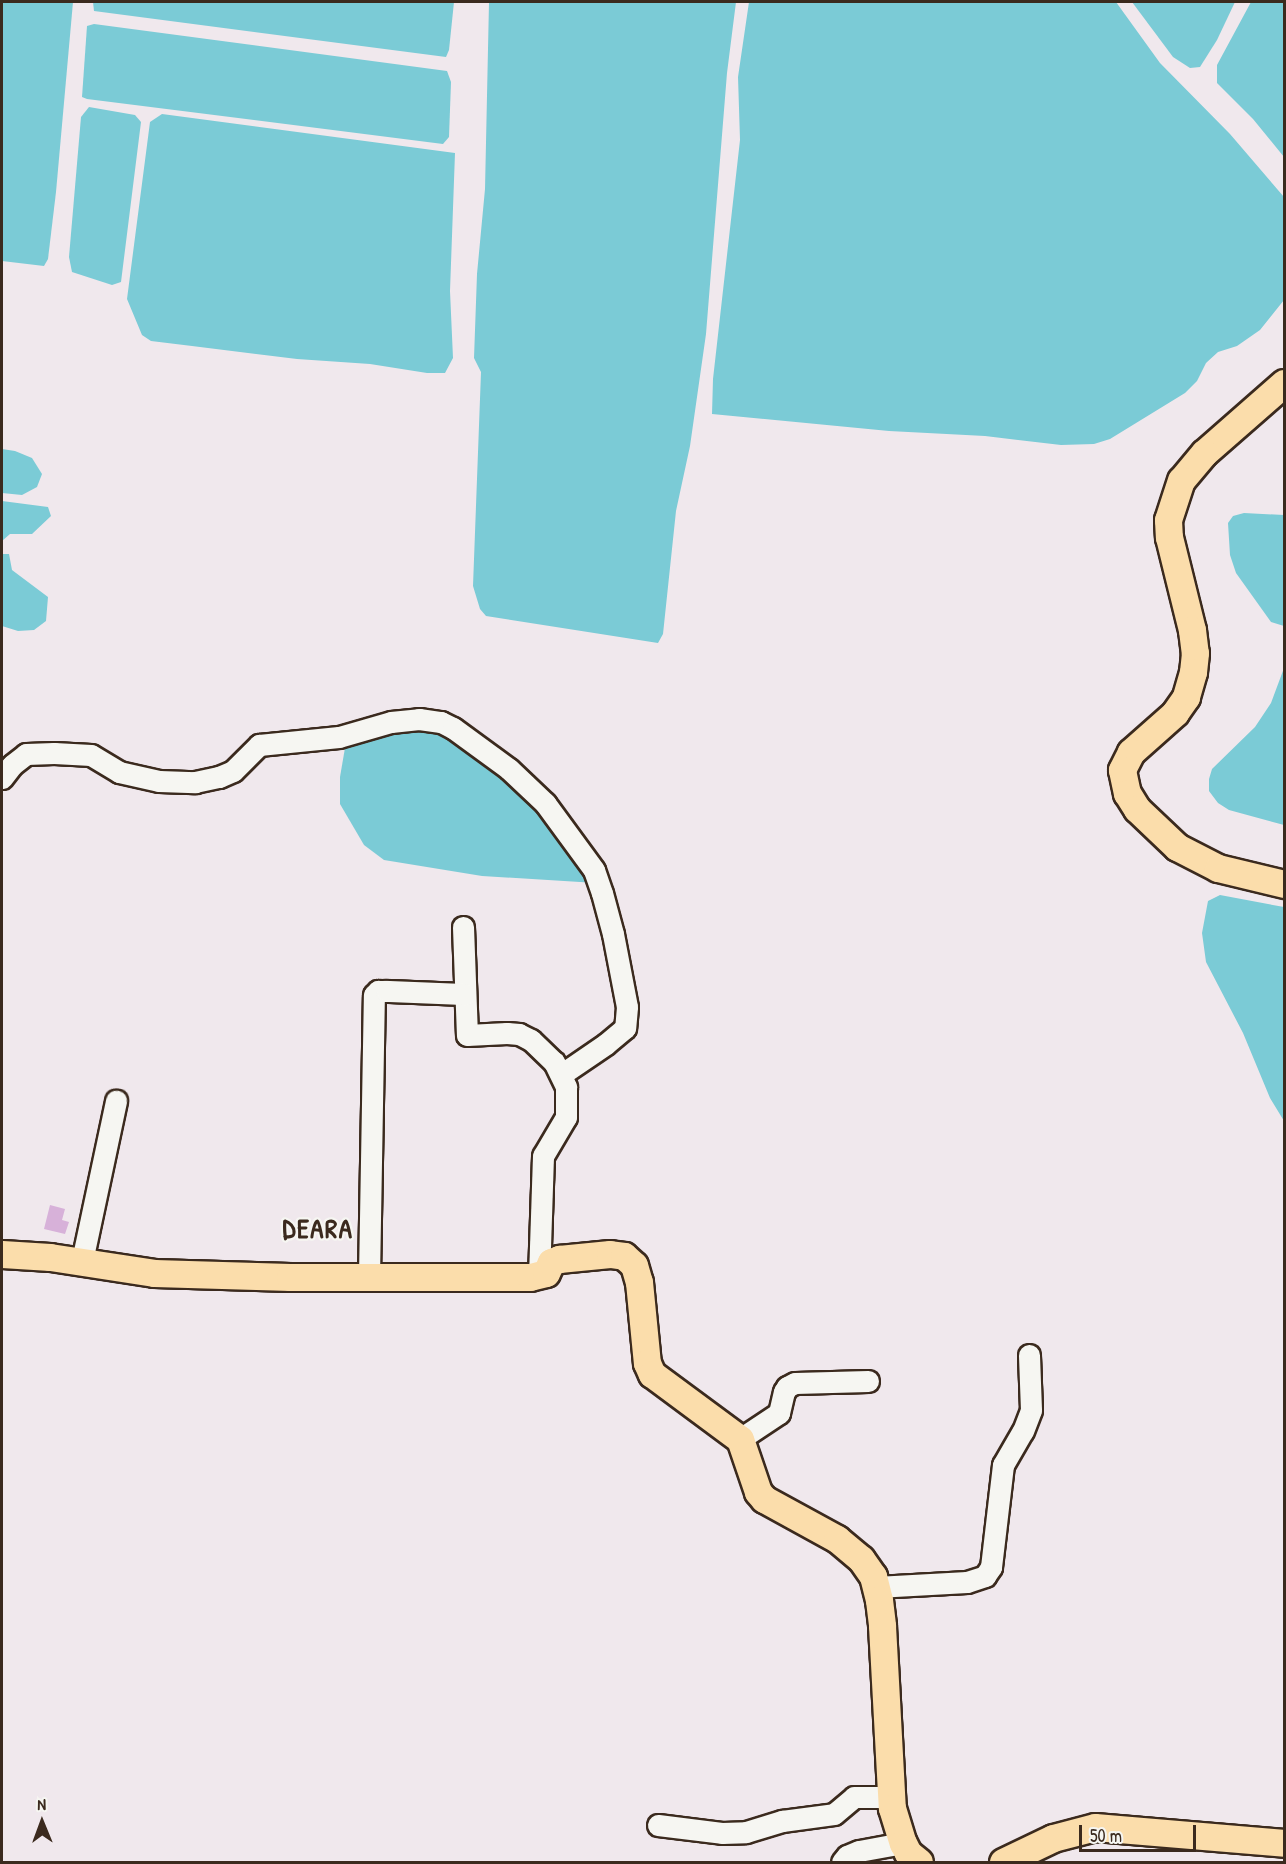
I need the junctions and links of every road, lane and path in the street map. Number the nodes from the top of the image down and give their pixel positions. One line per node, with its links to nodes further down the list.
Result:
1 (1284, 383): 3 (main road)
2 (2, 778): 6 (street)
3 (1284, 884)
4 (463, 927): 5 (street)
5 (465, 994): 6 (street); 11 (street)
6 (562, 1074): 10 (street)
7 (116, 1101): 9 (street)
8 (2, 1254): 9 (main road)
9 (82, 1261): 11 (main road)
10 (539, 1275): 11 (main road); 14 (main road)
11 (369, 1276)
12 (1029, 1355): 15 (street)
13 (868, 1381): 14 (street)
14 (740, 1439): 15 (main road)
15 (876, 1587): 16 (main road)
16 (891, 1797): 17 (street); 19 (main road)
17 (658, 1825)
18 (1284, 1843): 21 (main road)
19 (911, 1853): 20 (street)
20 (842, 1863)
21 (1003, 1863)

